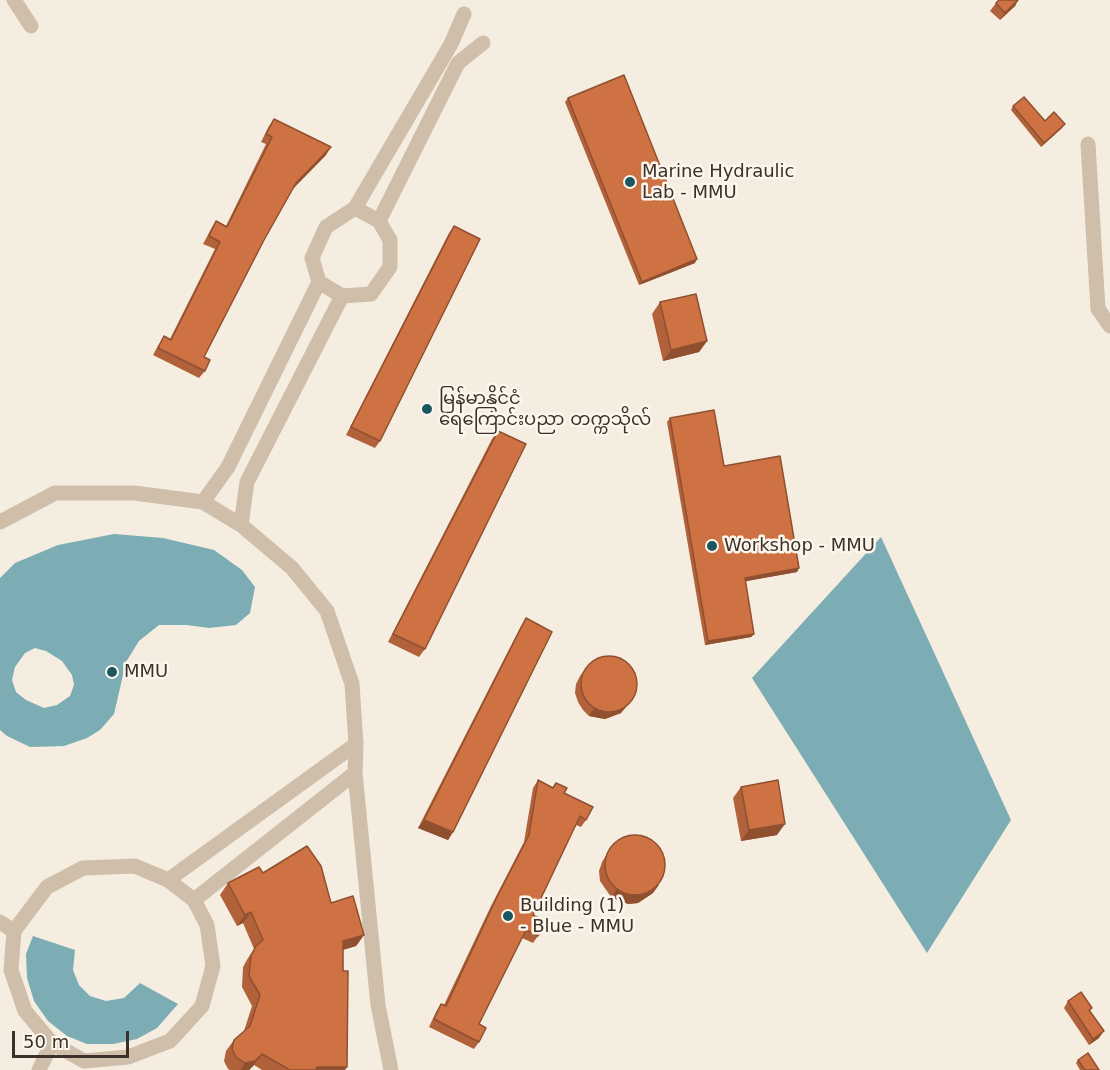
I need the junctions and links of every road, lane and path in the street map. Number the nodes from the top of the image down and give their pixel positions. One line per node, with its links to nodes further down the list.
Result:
1 (14, 0): 3 (street)
2 (464, 14): 6 (street)
3 (31, 26)
4 (483, 43): 7 (street)
5 (1088, 144): 10 (street)
6 (355, 208): 7 (street); 8 (street)
7 (379, 221): 9 (street)
8 (319, 282): 9 (street); 11 (street)
9 (342, 296): 13 (street)
10 (1110, 326)
11 (203, 502): 12 (street); 13 (street)
12 (0, 522)
13 (242, 525): 14 (street)
14 (356, 744): 15 (street); 16 (street)
15 (355, 773): 17 (street); 23 (street)
16 (168, 880): 17 (street); 19 (street)
17 (194, 900): 21 (street)
18 (0, 922): 19 (street)
19 (14, 931): 20 (street)
20 (52, 1043): 21 (street); 22 (street)
21 (82, 1066)
22 (39, 1070)
23 (391, 1070)

